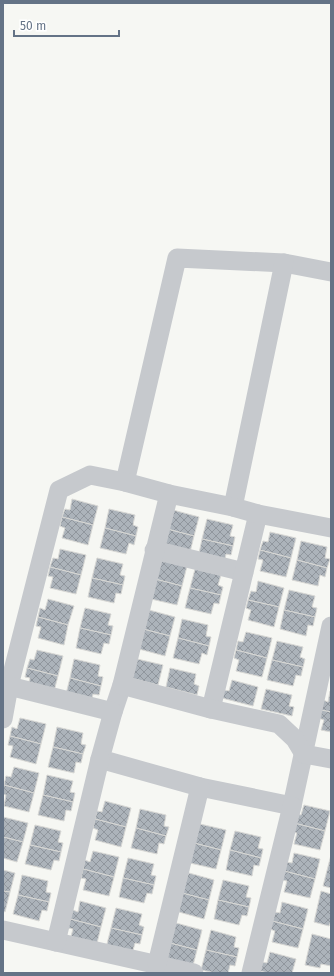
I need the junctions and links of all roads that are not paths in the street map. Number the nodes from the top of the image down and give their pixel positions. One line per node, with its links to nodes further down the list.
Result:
1 (284, 263): 2 (street); 3 (street); 5 (street)
2 (331, 272)
3 (125, 482): 4 (street); 12 (street)
4 (169, 494): 5 (street); 8 (street)
5 (233, 507): 6 (street)
6 (258, 514): 7 (street); 9 (street)
7 (331, 528)
8 (154, 550): 9 (street); 11 (street)
9 (244, 572): 13 (street)
10 (331, 626): 16 (street)
11 (122, 685): 13 (street); 14 (street)
12 (10, 686): 14 (street); 15 (street)
13 (211, 709): 16 (street)
14 (113, 712): 18 (street)
15 (3, 719)
16 (304, 754): 17 (street); 20 (street)
17 (331, 759)
18 (100, 760): 19 (street); 22 (street)
19 (200, 787): 20 (street); 23 (street)
20 (292, 806): 25 (street)
21 (3, 930): 22 (street)
22 (56, 942): 23 (street)
23 (157, 964): 24 (street)
24 (194, 973)
25 (251, 973)

